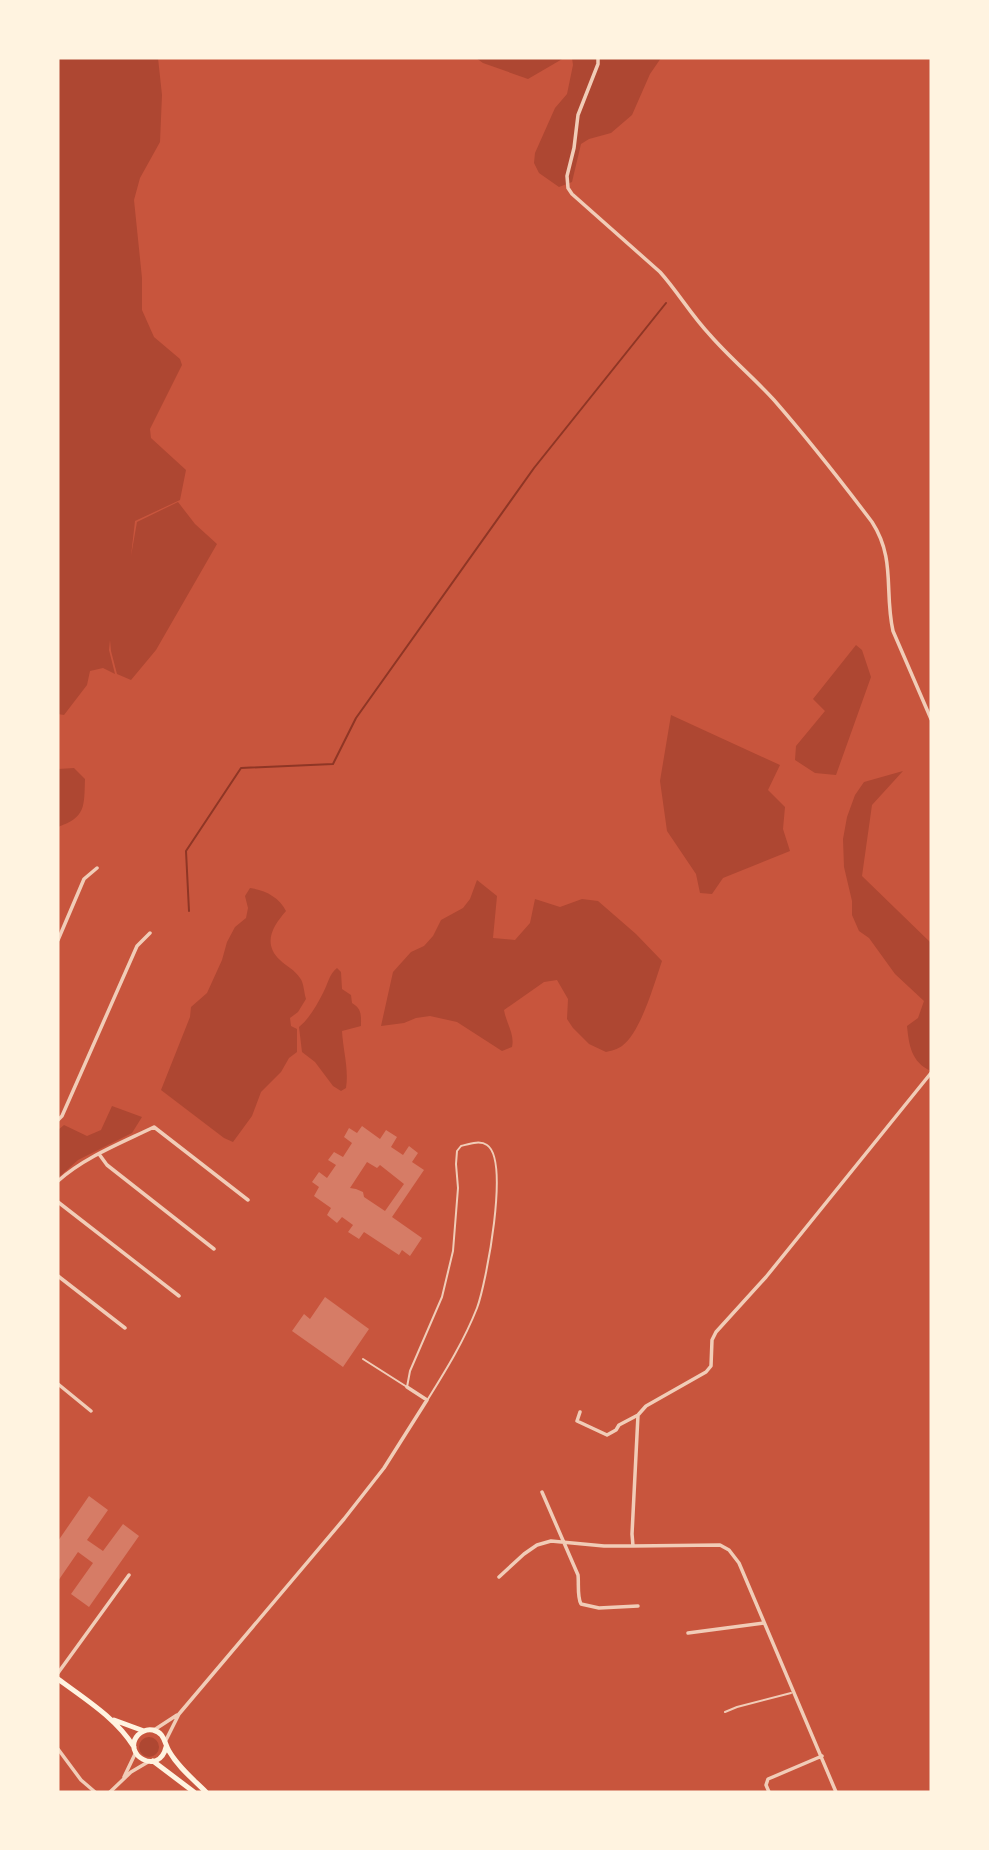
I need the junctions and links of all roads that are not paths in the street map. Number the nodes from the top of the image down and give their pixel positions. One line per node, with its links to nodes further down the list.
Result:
1 (598, 58): 2 (street)
2 (931, 719)
3 (97, 867): 5 (street)
4 (149, 933): 7 (street)
5 (58, 940)
6 (931, 1073): 22 (street)
7 (58, 1120)
8 (99, 1154): 9 (street); 10 (street); 12 (street)
9 (58, 1181)
10 (248, 1200)
11 (58, 1202): 14 (street)
12 (214, 1249)
13 (58, 1276): 15 (street)
14 (179, 1296)
15 (125, 1328)
16 (363, 1359): 18 (lane)
17 (58, 1384): 20 (street)
18 (407, 1387): 19 (street); 19 (lane)
19 (427, 1400): 35 (street)
20 (91, 1410)
21 (580, 1412): 22 (street)
22 (638, 1415): 25 (street)
23 (542, 1492): 24 (street)
24 (564, 1541): 25 (street); 27 (street); 28 (street)
25 (633, 1546): 29 (street)
26 (129, 1574): 31 (street)
27 (499, 1577)
28 (638, 1606)
29 (764, 1623): 30 (street); 33 (street)
30 (688, 1633)
31 (58, 1673)
32 (58, 1679): 36 (main road)
33 (794, 1692): 34 (lane); 42 (street)
34 (725, 1712)
35 (179, 1714): 37 (street); 39 (street)
36 (110, 1718): 38 (main road); 41 (main road)
37 (153, 1730): 38 (main road); 39 (main road)
38 (144, 1731): 41 (main road)
39 (166, 1744): 43 (main road); 48 (main road)
40 (58, 1749): 45 (street)
41 (135, 1750): 43 (main road); 44 (street)
42 (822, 1756): 49 (street); 50 (street)
43 (151, 1762): 44 (street); 47 (main road)
44 (122, 1779): 46 (street)
45 (95, 1792)
46 (110, 1792)
47 (194, 1792)
48 (206, 1792)
49 (769, 1792)
50 (836, 1792)

